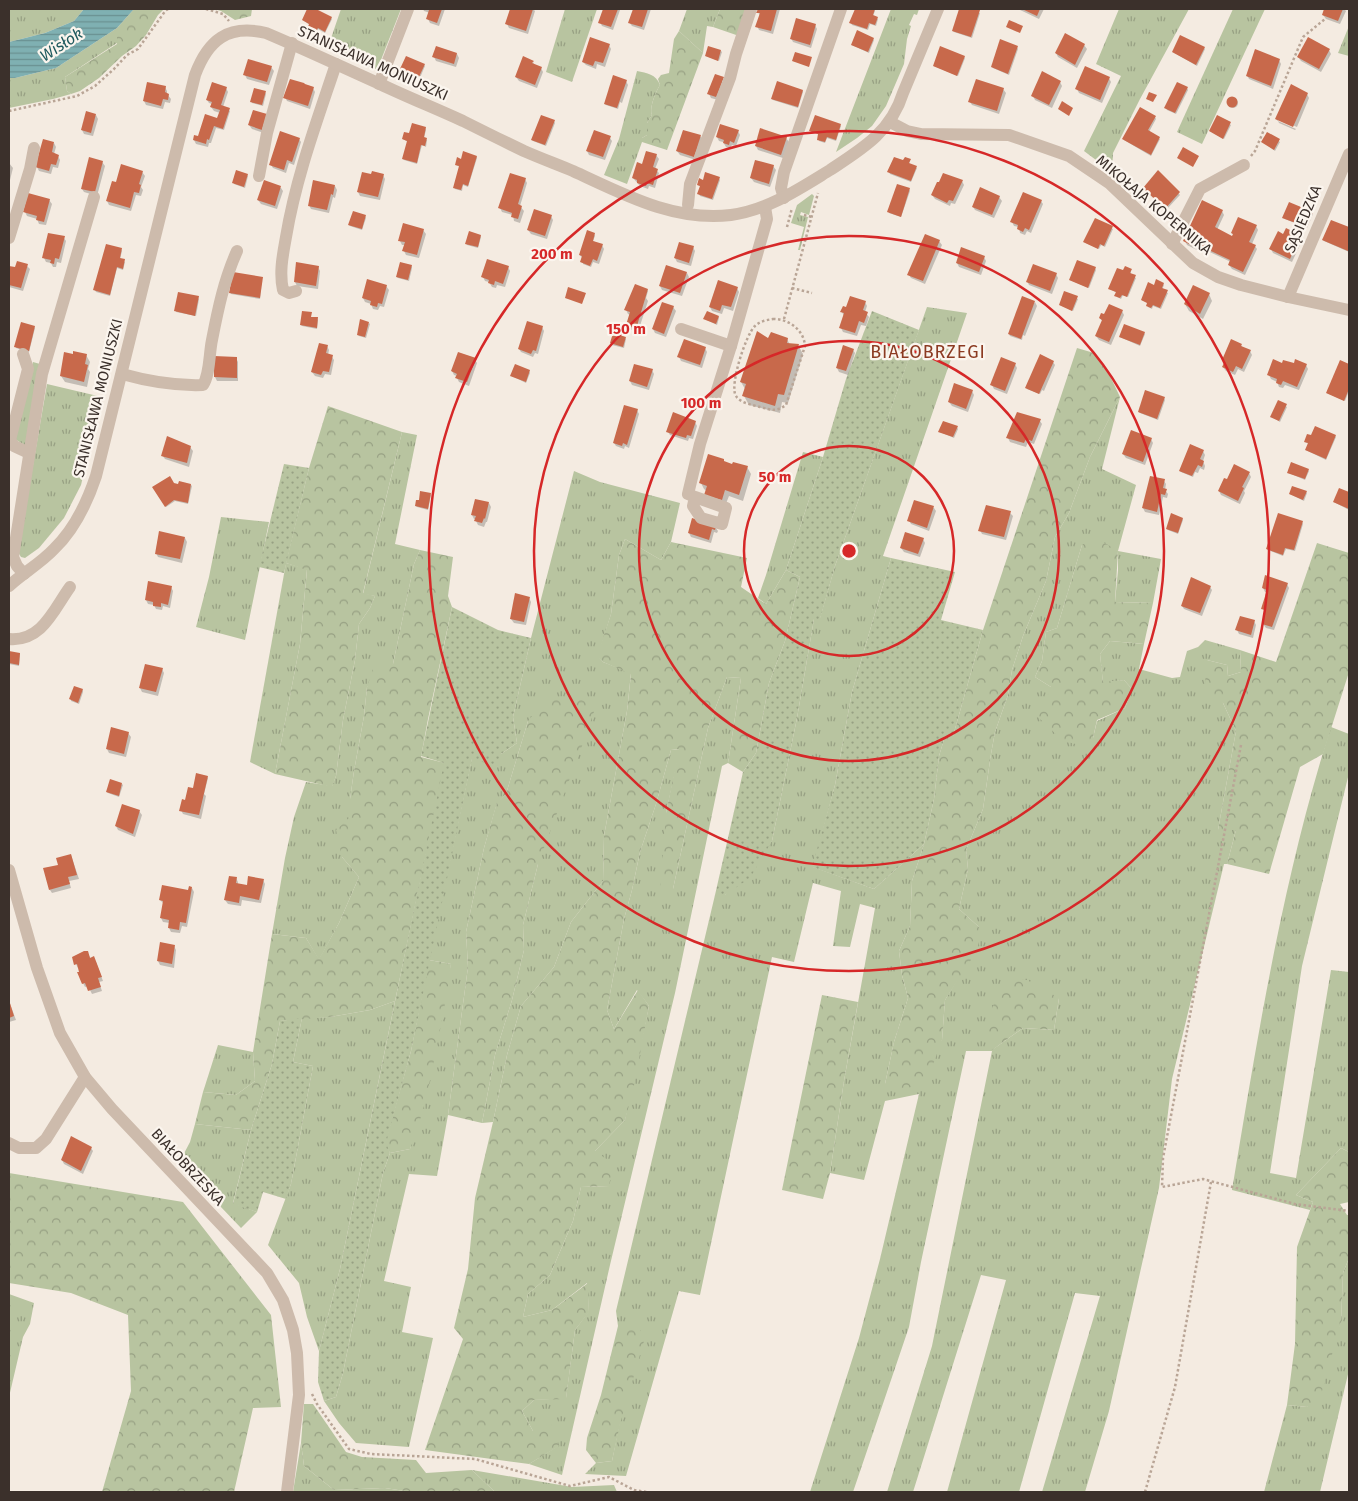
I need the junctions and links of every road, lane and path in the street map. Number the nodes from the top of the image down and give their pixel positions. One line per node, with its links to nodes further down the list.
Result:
1 (169, 9): 12 (path)
2 (206, 9): 8 (path)
3 (408, 9): 11 (street)
4 (751, 9): 21 (street)
5 (842, 9): 20 (street)
6 (938, 9): 13 (street, STANISŁAWA MONIUSZKI)
7 (1325, 19): 16 (path)
8 (235, 31): 9 (street, STANISŁAWA MONIUSZKI); 38 (street, STANISŁAWA MONIUSZKI)
9 (292, 43): 10 (street, STANISŁAWA MONIUSZKI); 17 (street)
10 (336, 64): 11 (street, STANISŁAWA MONIUSZKI); 30 (street)
11 (379, 84): 22 (street, STANISŁAWA MONIUSZKI)
12 (9, 111)
13 (890, 122): 20 (street, STANISŁAWA MONIUSZKI); 27 (street, MIKOŁAJA KOPERNIKA)
14 (34, 148): 26 (street)
15 (1349, 154): 32 (street, SĄSIEDZKA)
16 (1244, 166): 27 (street)
17 (259, 176)
18 (819, 189): 24 (path)
19 (94, 197): 39 (street)
20 (788, 201): 22 (street, STANISŁAWA MONIUSZKI); 25 (path)
21 (688, 205)
22 (764, 206): 36 (street)
23 (804, 215): 24 (path)
24 (812, 217): 29 (path)
25 (787, 227)
26 (9, 238)
27 (1172, 244): 32 (street, MIKOŁAJA KOPERNIKA)
28 (237, 251): 38 (street)
29 (792, 288): 31 (path); 34 (path)
30 (296, 291)
31 (812, 293)
32 (1288, 297): 33 (street, MIKOŁAJA KOPERNIKA)
33 (1349, 310)
34 (784, 319): 34 (path)
35 (681, 329): 36 (street)
36 (731, 346): 40 (street)
37 (22, 354): 39 (street)
38 (122, 374): 41 (street, STANISŁAWA MONIUSZKI)
39 (29, 453): 41 (street)
40 (695, 497)
41 (15, 579)
42 (70, 587): 43 (street)
43 (9, 639)
44 (1241, 745): 48 (path)
45 (9, 870): 46 (street, BIAŁOBRZESKA)
46 (85, 1077): 47 (street); 50 (street, BIAŁOBRZESKA)
47 (9, 1142)
48 (1211, 1182): 49 (path); 53 (path)
49 (1349, 1211)
50 (298, 1374): 51 (street, BIAŁOBRZESKA); 52 (path)
51 (287, 1492)
52 (647, 1492)
53 (1145, 1492)

